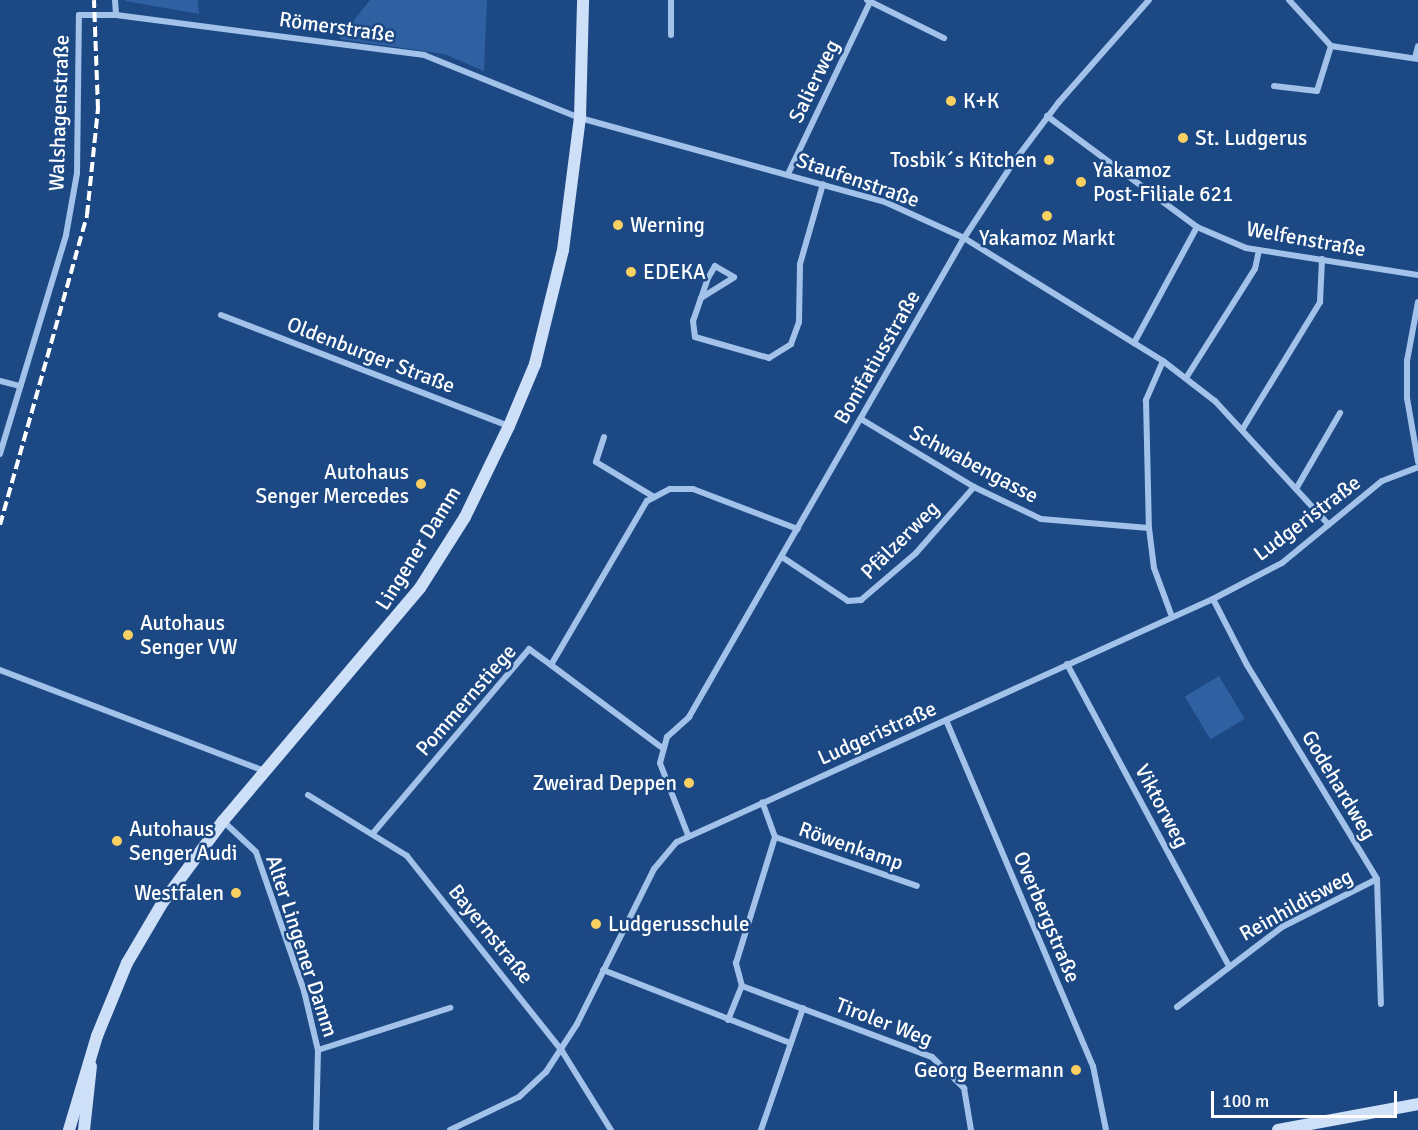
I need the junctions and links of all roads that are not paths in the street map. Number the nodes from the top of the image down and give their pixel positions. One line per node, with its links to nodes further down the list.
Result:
1 (115, 0): 8 (street)
2 (583, 0): 16 (main road, Lingener Damm)
3 (671, 0): 9 (street)
4 (869, 0): 10 (street, Salierweg); 17 (street, Salierweg)
5 (1149, 0): 15 (street, Bonifatiusstraße)
6 (1289, 0): 11 (street)
7 (79, 15): 8 (street, Römerstraße); 31 (street, Walshagenstraße)
8 (116, 15): 16 (street, Römerstraße)
9 (671, 35)
10 (944, 38)
11 (1331, 46): 13 (street); 14 (street)
12 (1418, 46): 13 (street)
13 (1416, 59)
14 (1274, 86)
15 (1047, 116): 19 (street, Welfenstraße); 20 (street, Bonifatiusstraße)
16 (580, 117): 17 (street, Staufenstraße); 34 (main road, Lingener Damm)
17 (788, 174): 18 (street, Staufenstraße)
18 (823, 184): 20 (street, Staufenstraße); 24 (street)
19 (1197, 227): 21 (street, Welfenstraße); 27 (street)
20 (964, 238): 27 (street, Staufenstraße); 33 (street, Bonifatiusstraße)
21 (1259, 250): 22 (street, Welfenstraße); 29 (street)
22 (1322, 259): 23 (street, Welfenstraße); 35 (street)
23 (1418, 275)
24 (701, 298): 24 (street)
25 (1418, 302): 38 (street)
26 (220, 315): 34 (street, Oldenburger Straße)
27 (1134, 343): 28 (street, Staufenstraße)
28 (1163, 361): 29 (street, Staufenstraße); 44 (street)
29 (1186, 378): 35 (street, Staufenstraße)
30 (0, 381): 31 (street)
31 (20, 386): 37 (street, Walshagenstraße)
32 (1340, 413): 41 (street)
33 (861, 419): 40 (street, Schwabengasse); 45 (street, Bonifatiusstraße)
34 (509, 426): 54 (main road, Lingener Damm)
35 (1242, 430): 41 (street, Staufenstraße)
36 (604, 437): 42 (street)
37 (0, 454)
38 (1418, 462)
39 (1418, 467): 43 (street, Ludgeristraße)
40 (974, 487): 44 (street, Schwabengasse); 46 (street, Pfälzerweg)
41 (1296, 489): 43 (street, Staufenstraße)
42 (654, 497): 45 (street); 50 (street, Pommernstiege)
43 (1329, 525): 47 (street, Ludgeristraße)
44 (1149, 528): 48 (street)
45 (798, 529): 46 (street, Bonifatiusstraße)
46 (782, 557): 53 (street, Bonifatiusstraße)
47 (1213, 598): 48 (street, Ludgeristraße); 61 (street, Godehardweg)
48 (1172, 617): 49 (street, Ludgeristraße)
49 (1067, 664): 52 (street, Ludgeristraße); 63 (street, Viktorweg)
50 (551, 665): 53 (street); 58 (street, Pommernstiege)
51 (0, 670): 54 (street)
52 (946, 720): 56 (street, Ludgeristraße); 83 (street, Overbergstraße)
53 (662, 747): 59 (street)
54 (265, 771): 57 (main road, Lingener Damm)
55 (308, 795): 58 (street, Bayernstraße)
56 (762, 802): 59 (street, Ludgeristraße); 60 (street, Röwenkamp)
57 (223, 821): 71 (main road, Lingener Damm); 73 (street, Alter Lingener Damm)
58 (374, 832): 74 (street, Bayernstraße)
59 (688, 836): 64 (street, Ludgeristraße)
60 (775, 837): 62 (street, Röwenkamp); 65 (street, Röwenkamp)
61 (1377, 879): 63 (street, Reinhildisweg); 66 (street, Godehardweg)
62 (917, 886)
63 (1228, 964): 67 (street, Reinhildisweg)
64 (603, 970): 70 (street); 74 (street, Ludgeristraße)
65 (742, 986): 69 (street, Tiroler Weg); 70 (street)
66 (1381, 1004)
67 (1177, 1007)
68 (450, 1008): 73 (street)
69 (802, 1008): 72 (street); 82 (street, Tiroler Weg)
70 (728, 1020): 72 (street)
71 (97, 1036): 76 (main road, Lingener Damm); 77 (main road, Lingener Damm)
72 (790, 1043): 81 (street)
73 (318, 1050): 78 (street, Alter Lingener Damm)
74 (562, 1051): 79 (street, Ludgeristraße); 80 (street, Bayernstraße)
75 (1418, 1104): 84 (main road)
76 (69, 1130)
77 (84, 1130)
78 (316, 1130)
79 (450, 1130)
80 (611, 1130)
81 (761, 1130)
82 (971, 1130)
83 (1106, 1130)
84 (1278, 1130)

